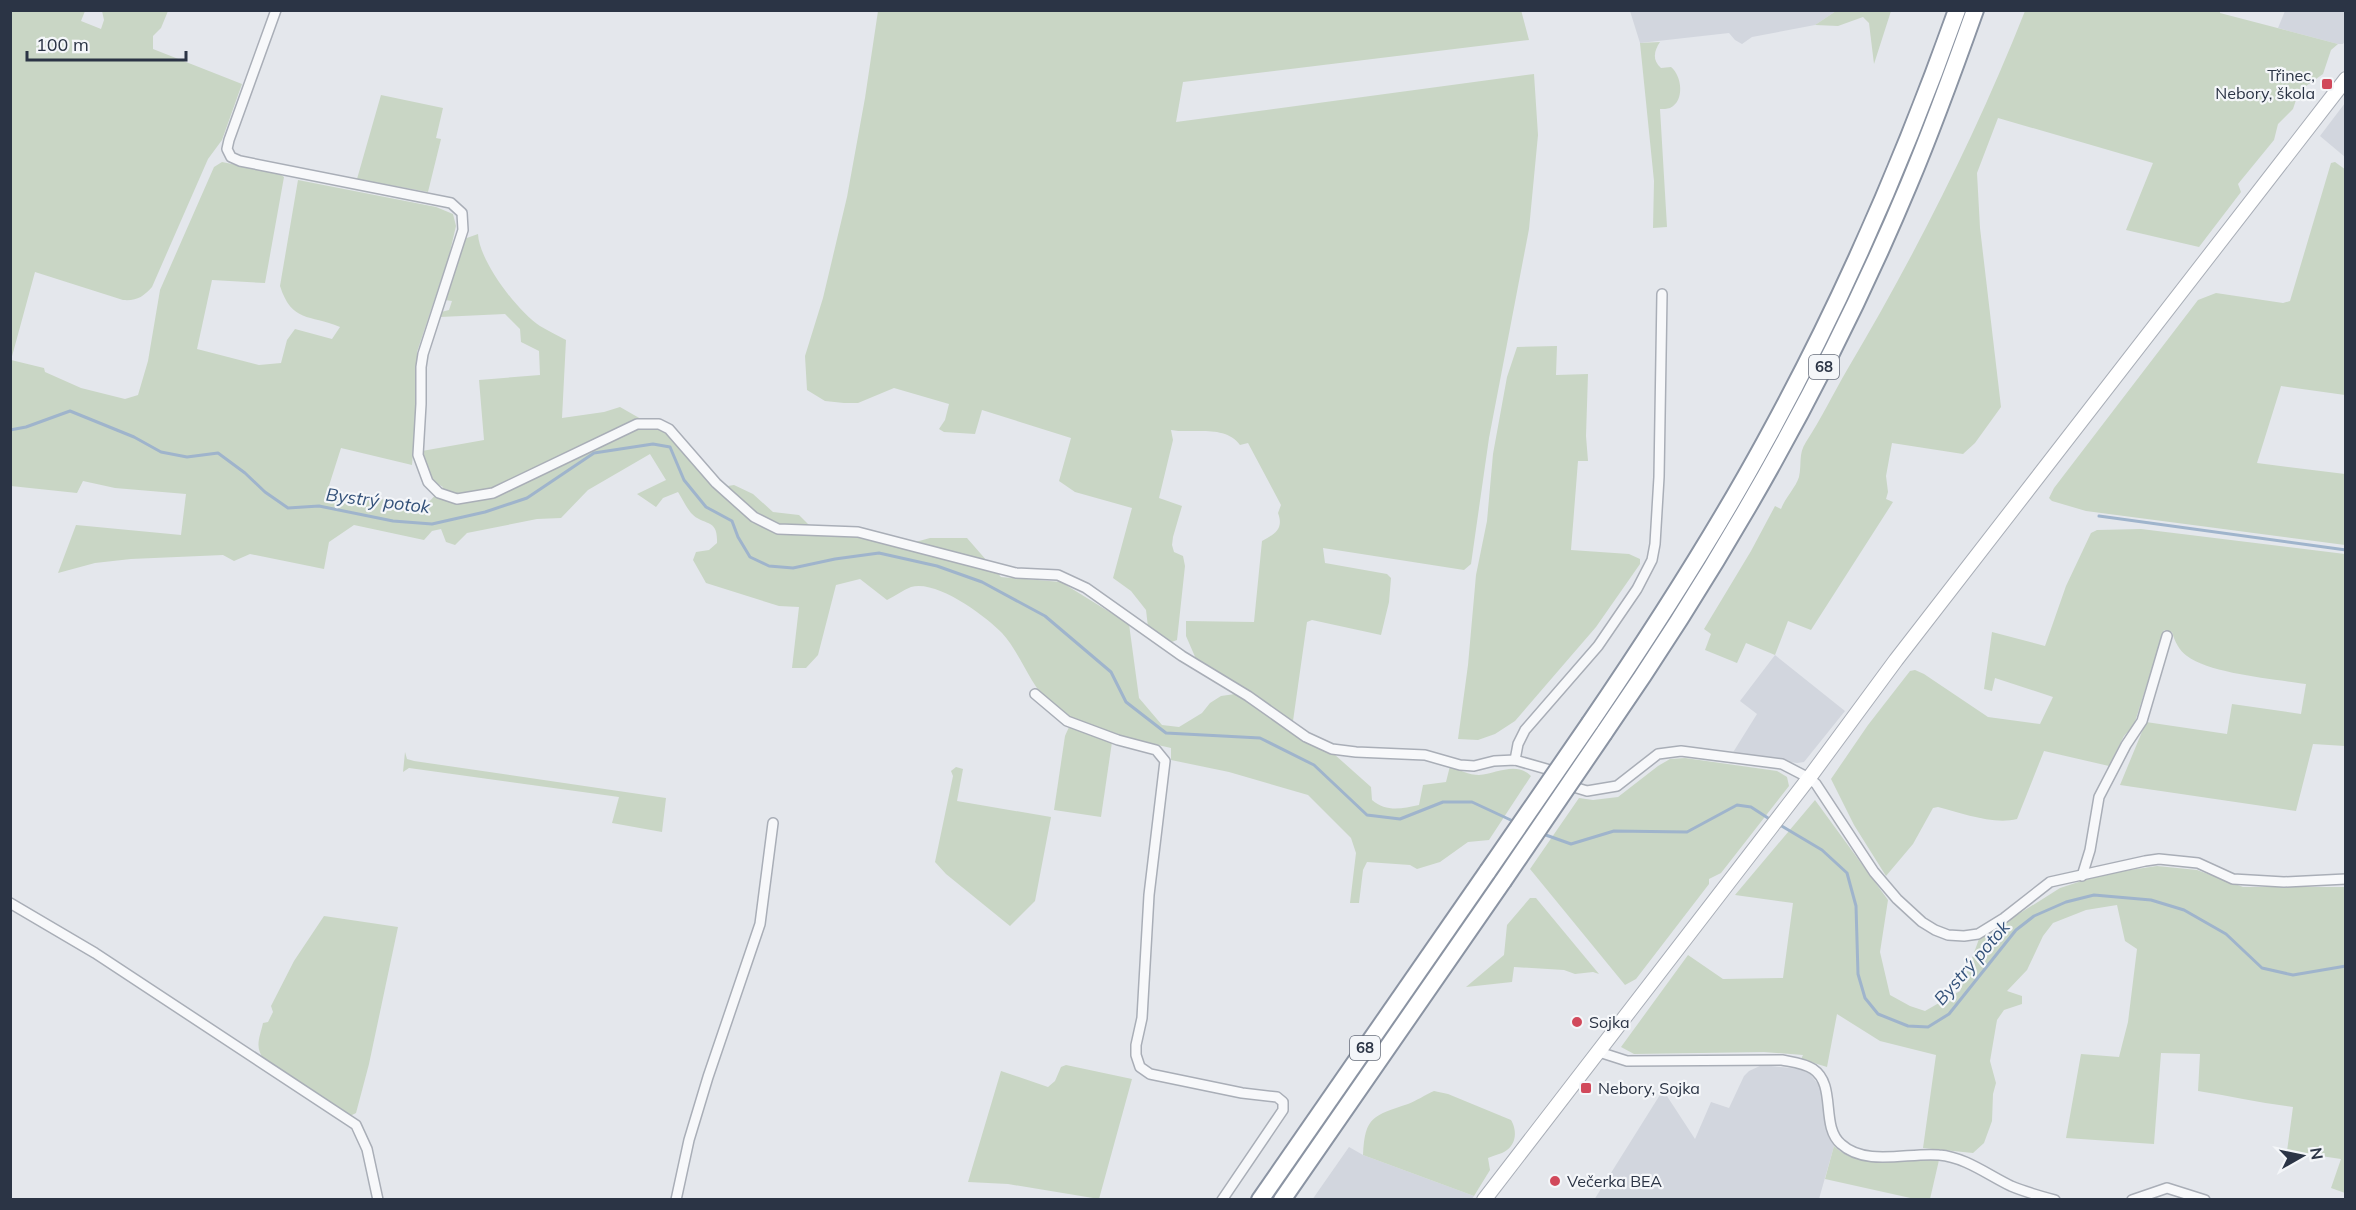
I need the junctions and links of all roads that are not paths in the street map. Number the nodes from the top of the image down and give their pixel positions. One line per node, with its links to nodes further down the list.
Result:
1 (276, 10): 9 (street)
2 (1957, 10): 8 (highway, 68)
3 (1975, 10): 8 (highway, 68)
4 (2346, 79): 10 (main road)
5 (1662, 294): 9 (street)
6 (2167, 636): 12 (street)
7 (1035, 694): 18 (street)
8 (1597, 728): 19 (highway, 68, bridge); 20 (highway, 68, bridge)
9 (1515, 760): 10 (street)
10 (1809, 778): 12 (street); 15 (main road)
11 (773, 823): 17 (street)
12 (2082, 876): 13 (street)
13 (2346, 879)
14 (10, 903): 16 (street)
15 (1599, 1052): 21 (main road); 22 (street)
16 (378, 1200)
17 (676, 1200)
18 (1222, 1200)
19 (1260, 1200)
20 (1282, 1200)
21 (1484, 1200)
22 (2055, 1200)
23 (2132, 1200): 24 (street)
24 (2205, 1200)

